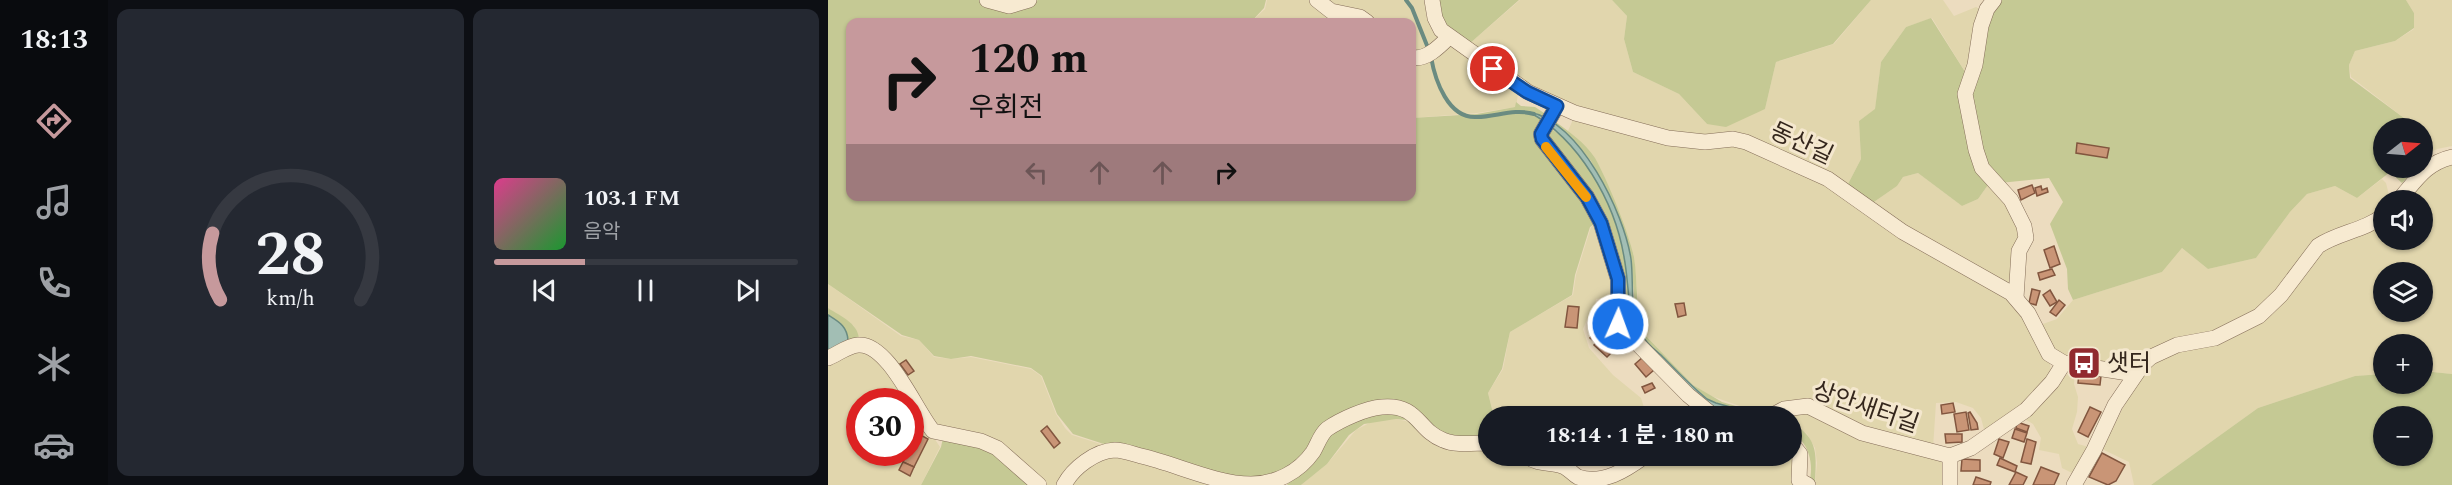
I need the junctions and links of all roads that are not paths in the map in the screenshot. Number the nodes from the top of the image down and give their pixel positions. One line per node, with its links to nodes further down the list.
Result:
1 (987, 0): 2 (street)
2 (1029, 0)
3 (1317, 0): 6 (street)
4 (1432, 0): 7 (street, 동산길)
5 (1994, 0): 13 (street)
6 (1361, 18)
7 (1448, 38): 8 (street); 9 (street, 동산길)
8 (1416, 57)
9 (1550, 118): 13 (street, 동산길); 17 (street)
10 (2452, 157): 11 (street)
11 (2407, 190)
12 (2373, 222): 16 (street)
13 (2016, 298): 15 (street, 동산길)
14 (828, 358): 25 (street)
15 (2064, 363): 16 (street); 20 (street)
16 (2134, 374): 28 (street)
17 (1702, 406)
18 (1802, 407): 20 (street, 상안새터길)
19 (1478, 443): 26 (street)
20 (1950, 456): 27 (street)
21 (1558, 466): 22 (street)
22 (1632, 466)
23 (1800, 466): 24 (street)
24 (1805, 484)
25 (1039, 485)
26 (1064, 485)
27 (1950, 485)
28 (2074, 485)

